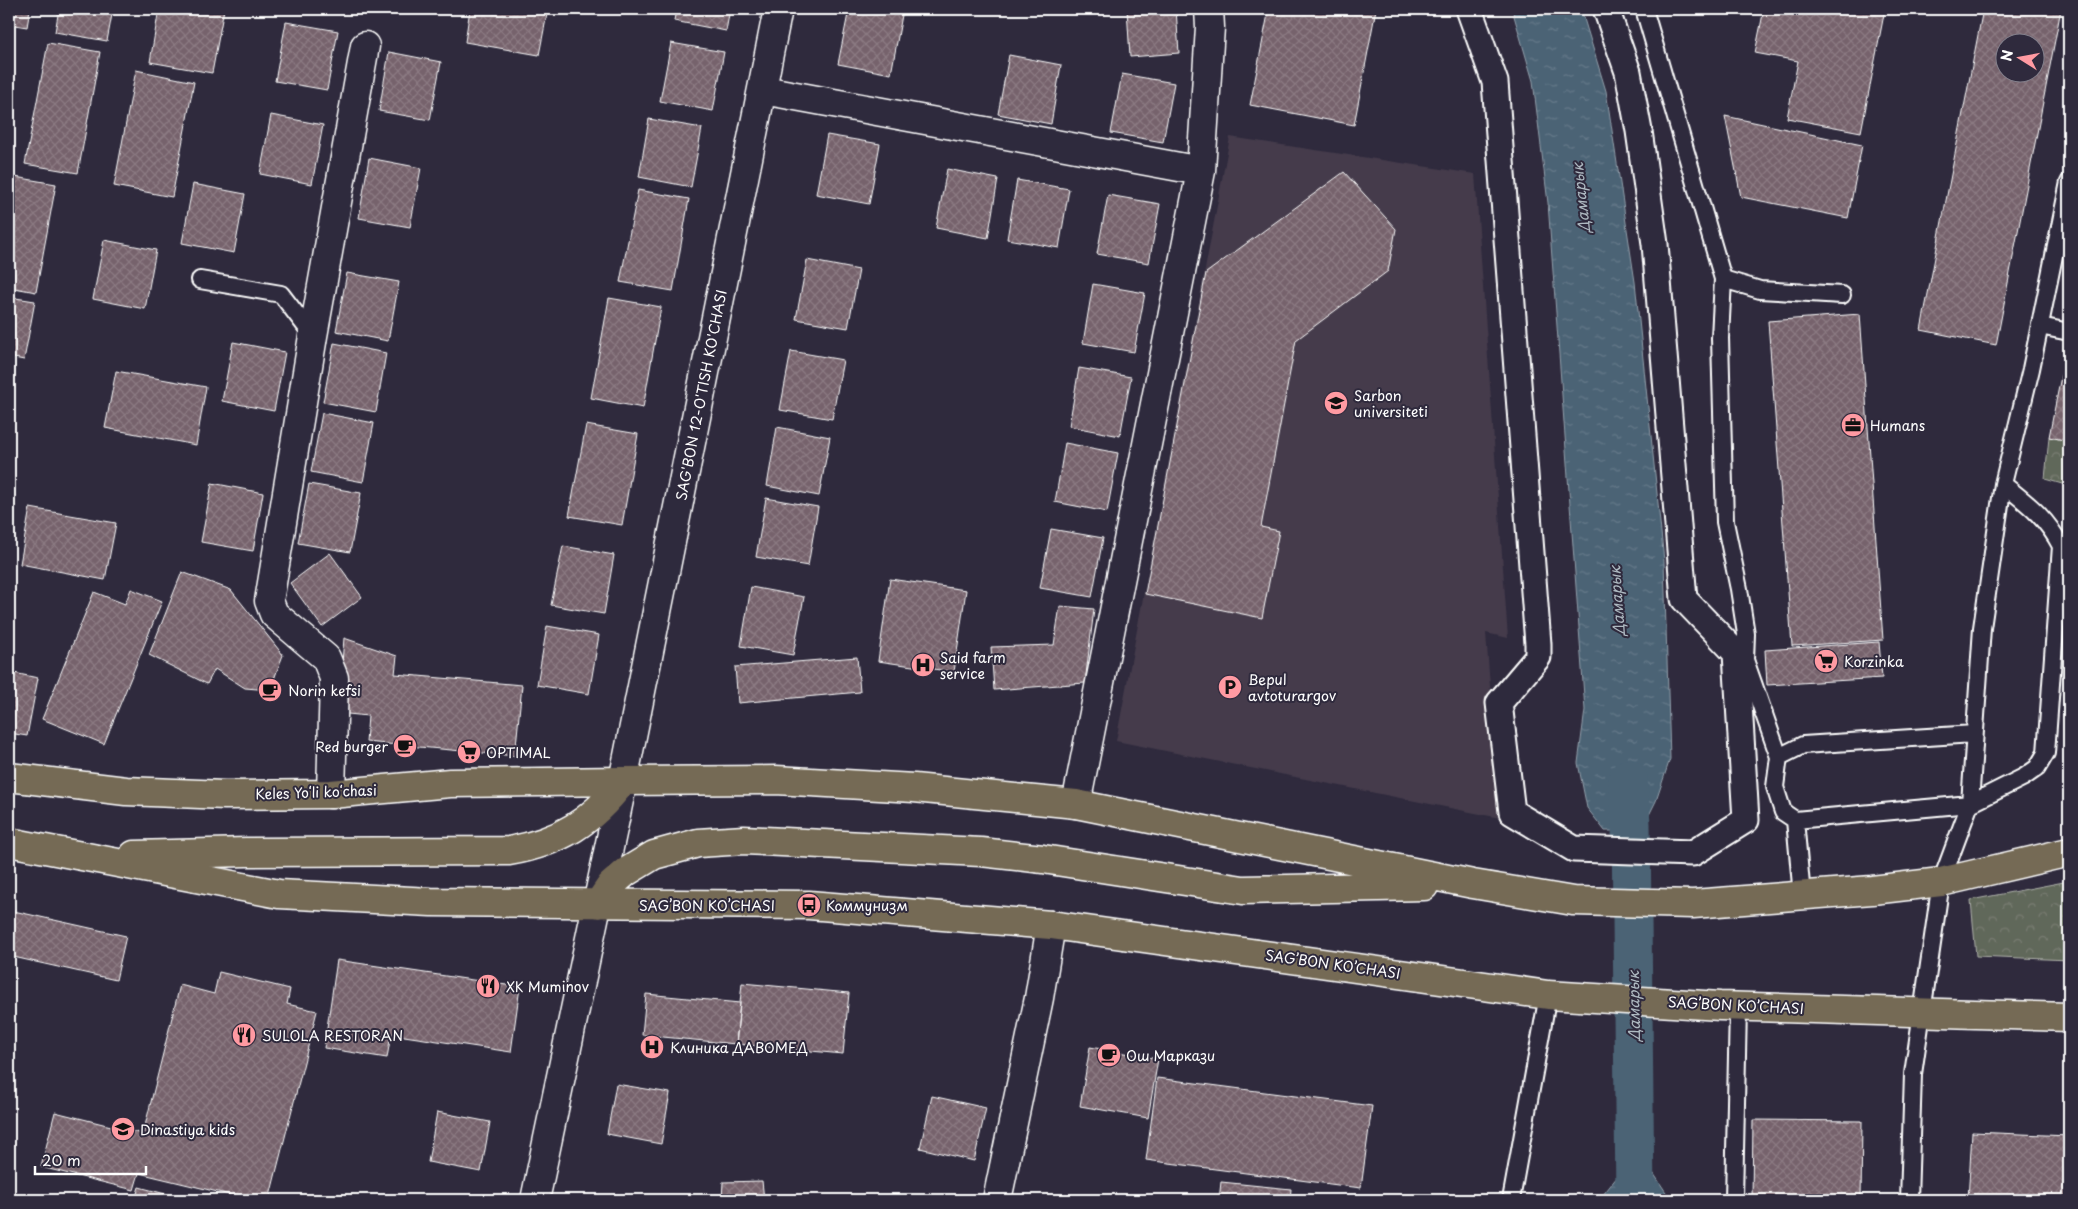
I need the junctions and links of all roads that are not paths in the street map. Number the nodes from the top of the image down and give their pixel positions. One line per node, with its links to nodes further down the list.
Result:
1 (778, 9): 7 (street, SAG'BON 12-O'TISH KO'CHASI)
2 (1209, 9): 8 (street)
3 (1469, 9): 4 (street)
4 (1606, 9)
5 (1644, 9): 10 (lane)
6 (365, 46): 15 (street)
7 (763, 90): 8 (street); 20 (street, SAG'BON 12-O'TISH KO'CHASI)
8 (1201, 171): 22 (street)
9 (2069, 182): 13 (lane)
10 (1723, 279): 12 (lane); 18 (lane)
11 (200, 280): 15 (lane)
12 (1842, 295)
13 (2040, 326): 14 (lane); 16 (lane)
14 (2069, 332)
15 (313, 336): 21 (street)
16 (2003, 484): 17 (lane); 23 (lane)
17 (1974, 734): 18 (lane); 23 (lane)
18 (1779, 757): 24 (lane)
19 (9, 777): 21 (main road, Keles Yoʻli koʻchasi)
20 (624, 781): 21 (main road, Keles Yoʻli koʻchasi); 22 (main road); 27 (main road); 31 (street, SAG'BON 12-O'TISH KO'CHASI)
21 (331, 794)
22 (1076, 804): 29 (main road)
23 (1970, 804): 24 (lane); 28 (lane)
24 (1795, 820): 30 (lane)
25 (9, 842): 27 (main road)
26 (2069, 852): 28 (main road)
27 (81, 856): 31 (main road)
28 (1941, 882): 30 (main road); 35 (lane)
29 (1473, 884): 30 (main road); 31 (main road)
30 (1802, 896)
31 (598, 904): 32 (main road, SAG’BON KO’CHASI); 37 (street, SAG'BON 12-O'TISH KO'CHASI)
32 (1051, 924): 33 (main road, SAG’BON KO’CHASI); 38 (street)
33 (1558, 995): 34 (main road, SAG’BON KO’CHASI); 39 (lane)
34 (1738, 1007): 35 (main road, SAG’BON KO’CHASI); 40 (lane)
35 (1921, 1012): 36 (main road, SAG’BON KO’CHASI); 41 (lane)
36 (2069, 1017)
37 (536, 1200)
38 (997, 1200)
39 (1511, 1200)
40 (1734, 1200)
41 (1909, 1200)

